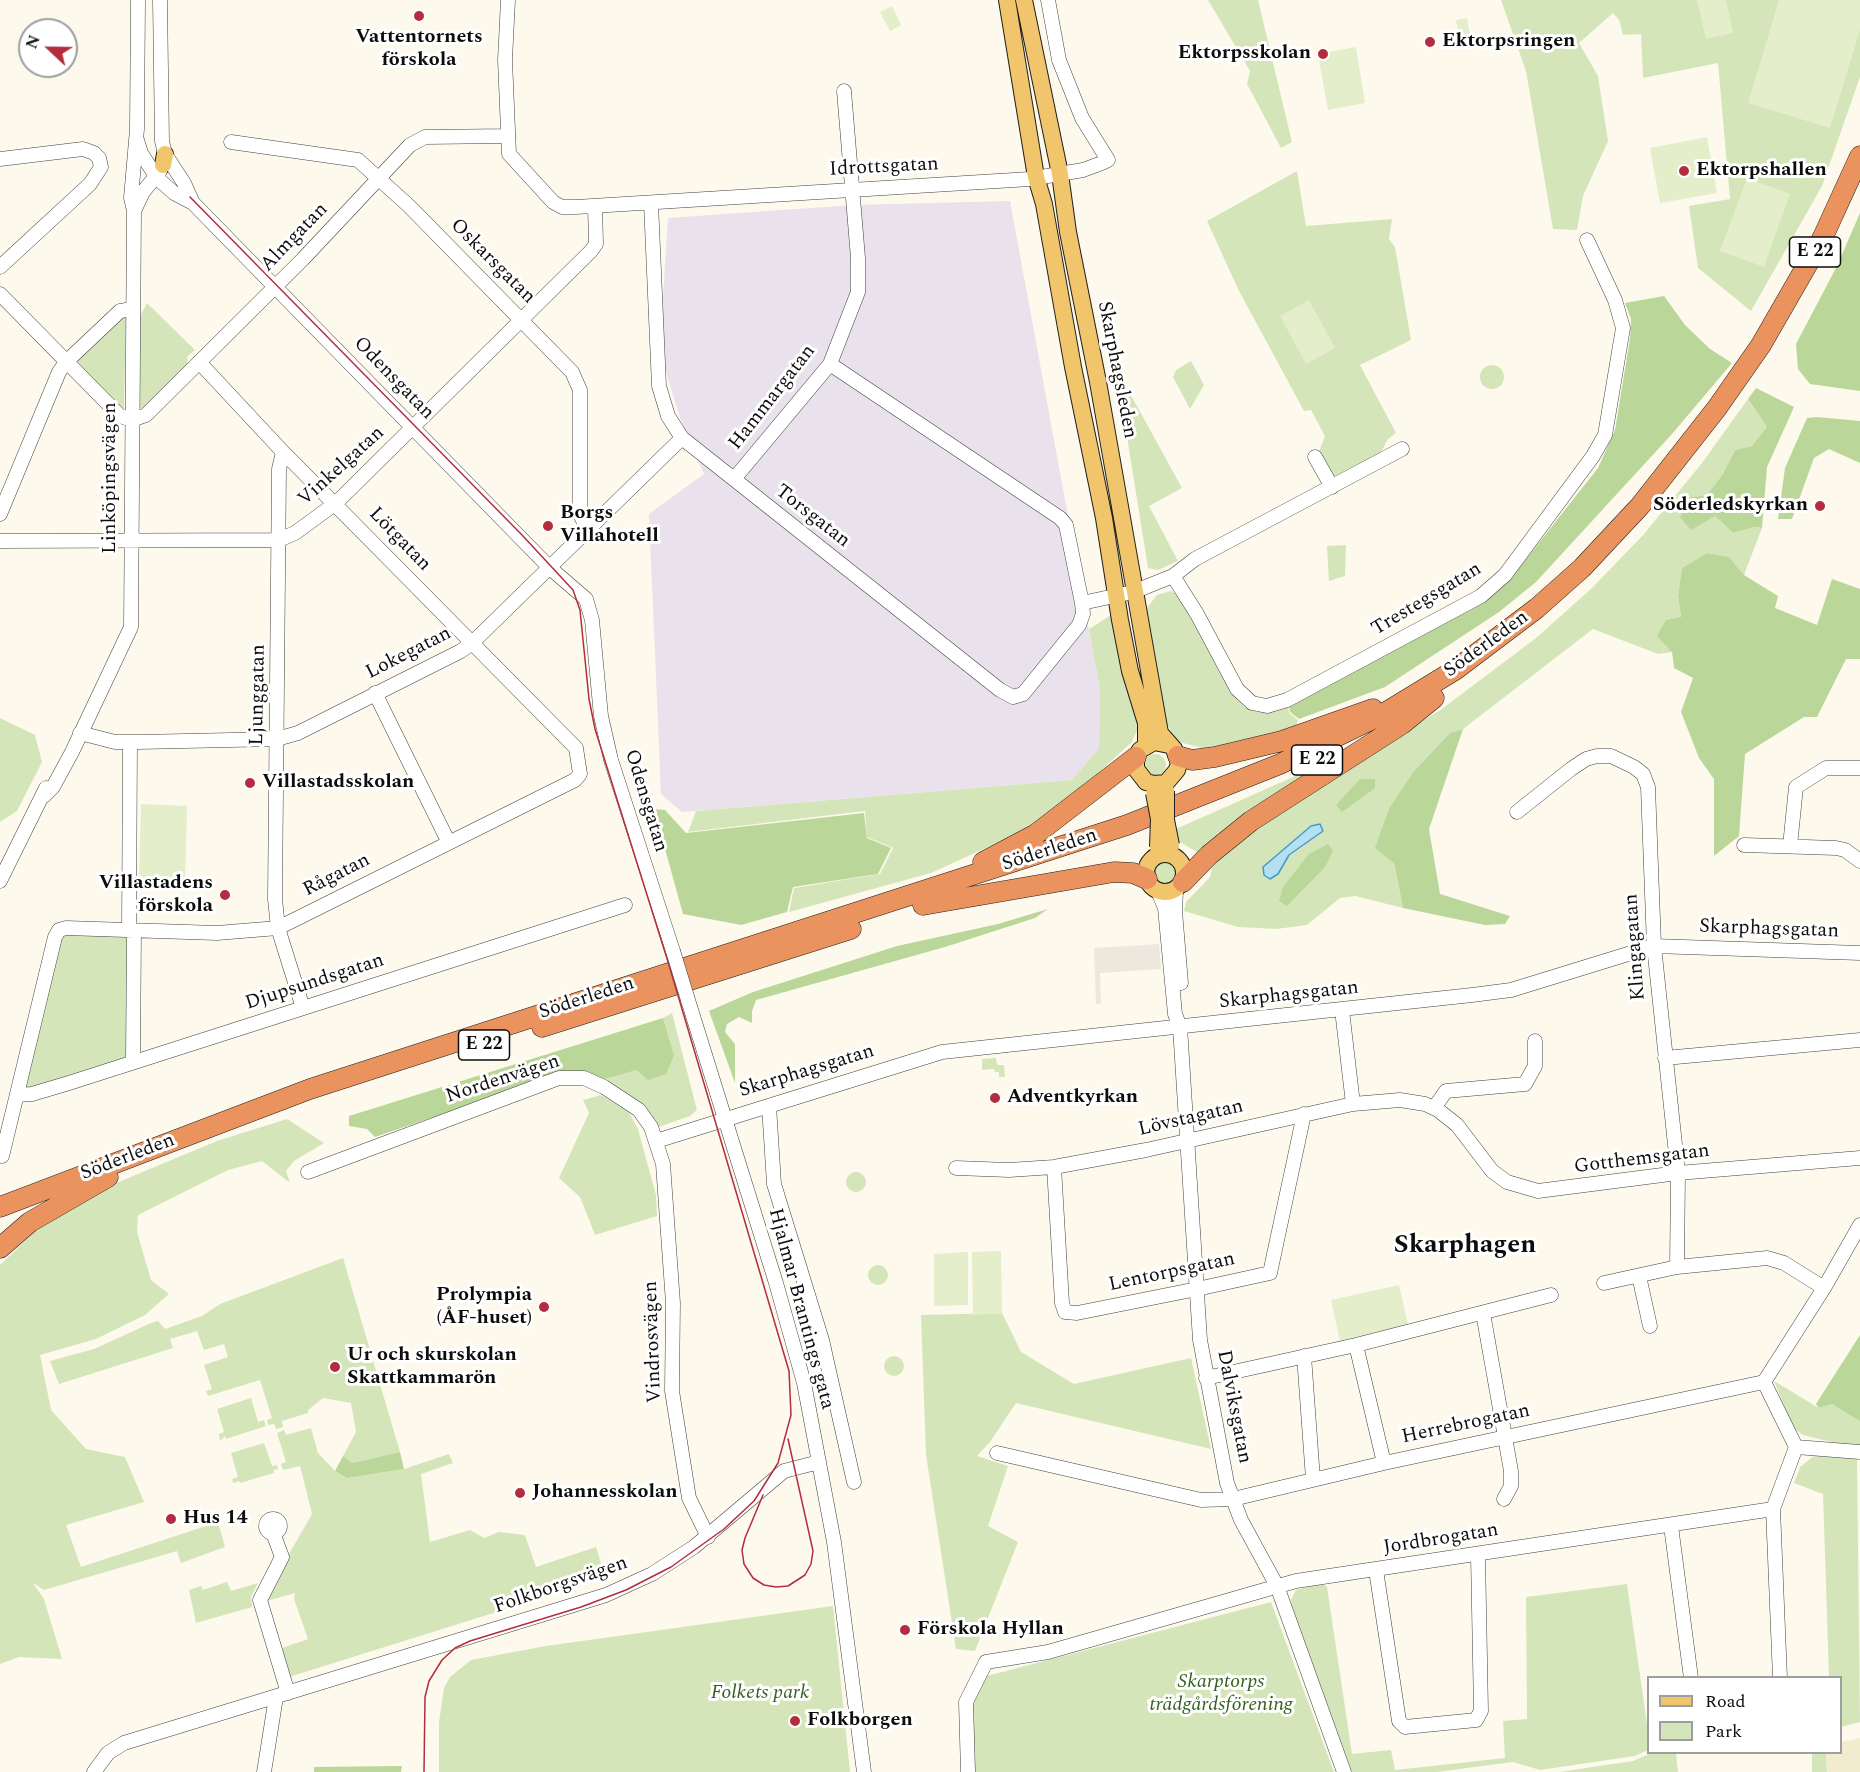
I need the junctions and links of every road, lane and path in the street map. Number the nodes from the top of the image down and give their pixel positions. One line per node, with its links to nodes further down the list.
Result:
1 (138, 0): 9 (street, Linköpingsvägen)
2 (160, 0): 13 (street)
3 (508, 0): 8 (street)
4 (1006, 0): 15 (main road, Skarphagsleden)
5 (1024, 0): 14 (main road, Skarphagsleden)
6 (1048, 0): 14 (street, Idrottsgatan)
7 (844, 91): 18 (street, Hammargatan)
8 (507, 136): 16 (street, Almgatan); 21 (street, Idrottsgatan)
9 (137, 140): 13 (street, Odensgatan); 22 (street, Linköpingsvägen)
10 (231, 142): 16 (street, Oskarsgatan)
11 (1860, 156): 53 (highway, Söderleden / E 22)
12 (0, 159): 24 (street)
13 (162, 166): 19 (street, Odensgatan); 19 (street, Odensgatan); 22 (street)
14 (1060, 174): 15 (street, Idrottsgatan); 48 (main road, Skarphagsleden)
15 (1036, 177): 18 (street, Idrottsgatan); 49 (main road, Skarphagsleden)
16 (379, 179): 25 (street, Almgatan); 28 (street, Oskarsgatan)
17 (1860, 185): 53 (highway, Söderleden / E 22)
18 (851, 189): 20 (street, Idrottsgatan); 31 (street, Hammargatan)
19 (193, 203): 25 (street, Odensgatan)
20 (651, 203): 21 (street, Idrottsgatan); 34 (street, Torsgatan)
21 (595, 206): 28 (street, Vinkelgatan)
22 (134, 211): 27 (street, Linköpingsvägen)
23 (1587, 240): 47 (street, Trestegsgatan)
24 (0, 267)
25 (275, 286): 30 (street, Almgatan); 33 (street, Odensgatan)
26 (0, 294): 29 (street)
27 (133, 309): 29 (street); 32 (street, Linköpingsvägen)
28 (522, 320): 33 (street, Vinkelgatan); 42 (street, Oskarsgatan)
29 (66, 362): 32 (street); 41 (street)
30 (199, 362): 32 (street, Almgatan); 36 (street, Lötgatan)
31 (830, 364): 38 (street, Hammargatan); 50 (street)
32 (132, 420): 45 (street, Linköpingsvägen)
33 (413, 428): 40 (street, Vinkelgatan); 46 (street, Odensgatan)
34 (682, 438): 38 (street, Torsgatan); 42 (street, Lokegatan)
35 (1402, 449): 39 (street)
36 (283, 452): 40 (street, Lötgatan); 43 (street, Ljunggatan)
37 (1315, 457): 39 (street)
38 (734, 480): 50 (street, Torsgatan)
39 (1332, 487): 47 (street)
40 (336, 503): 43 (street, Vinkelgatan); 51 (street, Lötgatan)
41 (0, 514)
42 (587, 529): 46 (street, Lokegatan)
43 (279, 540): 45 (street, Vinkelgatan); 55 (street, Ljunggatan)
44 (0, 541): 45 (street, Vinkelgatan)
45 (132, 541): 54 (street, Linköpingsvägen)
46 (550, 568): 51 (street, Lokegatan); 73 (street, Odensgatan)
47 (1173, 576): 48 (street)
48 (1133, 592): 49 (street); 58 (main road, Skarphagsleden)
49 (1116, 597): 50 (street); 59 (main road, Skarphagsleden)
50 (1082, 603)
51 (472, 643): 52 (street, Lokegatan); 57 (street, Lötgatan)
52 (375, 693): 55 (street, Lokegatan); 63 (street)
53 (1427, 695): 58 (highway); 71 (highway); 72 (highway, Söderleden / E 22)
54 (80, 733): 56 (street, Lokegatan); 67 (street, Linköpingsvägen)
55 (277, 739): 56 (street, Lokegatan); 75 (street, Ljunggatan)
56 (130, 742): 76 (street)
57 (572, 744): 63 (street, Rågatan)
58 (1173, 750): 59 (main road); 61 (main road)
59 (1141, 751): 61 (main road); 72 (highway)
60 (1860, 768): 65 (street)
61 (1160, 786): 66 (main road, bridge)
62 (1517, 812): 77 (street, Klingagatan)
63 (449, 843): 75 (street, Rågatan)
64 (1744, 845): 65 (street)
65 (1790, 846): 68 (street)
66 (1164, 852): 70 (main road); 71 (main road)
67 (5, 859): 69 (street, Linköpingsvägen)
68 (1860, 861)
69 (0, 881)
70 (1152, 885): 71 (main road); 72 (highway); 81 (street, Dalviksgatan)
71 (1180, 886): 81 (street, Dalviksgatan)
72 (917, 901): 101 (highway, Söderleden / E 22); 102 (highway, Söderleden / E 22)
73 (657, 902): 91 (street, Hjalmar Brantings gata, bridge)
74 (625, 904): 79 (street, Djupsundsgatan)
75 (278, 928): 76 (street, Rågatan); 79 (street, Ljunggatan)
76 (131, 930): 85 (street); 86 (street, Rågatan)
77 (1654, 946): 78 (street, Skarphagsgatan); 80 (street, Skarphagsgatan); 84 (street, Klingagatan)
78 (1860, 953)
79 (303, 1008): 85 (street, Djupsundsgatan)
80 (1342, 1010): 81 (street, Skarphagsgatan); 87 (street)
81 (1180, 1027): 88 (street, Skarphagsgatan); 93 (street, Dalviksgatan)
82 (1860, 1040): 84 (street)
83 (1535, 1041): 89 (street)
84 (1665, 1058): 100 (street, Klingagatan)
85 (133, 1061): 86 (street, Djupsundsgatan)
86 (17, 1095): 95 (street)
87 (1353, 1104): 89 (street, Lövstagatan); 90 (street, Lövstagatan)
88 (769, 1106): 91 (street, Skarphagsgatan); 125 (street)
89 (1434, 1108): 92 (street, Lövstagatan)
90 (1304, 1114): 93 (street, Lövstagatan); 110 (street, Lentorpsgatan)
91 (725, 1118): 94 (street); 122 (street, Hjalmar Brantings gata)
92 (1458, 1125): 100 (street, Gotthemsgatan)
93 (1188, 1140): 97 (street, Lövstagatan); 110 (street, Dalviksgatan)
94 (656, 1141): 99 (street, Nordenvägen); 131 (street, Vindrosvägen)
95 (2, 1156)
96 (1860, 1158): 100 (street, Gotthemsgatan)
97 (1054, 1167): 98 (street, Lövstagatan); 110 (street, Lentorpsgatan)
98 (956, 1168)
99 (308, 1172)
100 (1678, 1173): 106 (street, Klingagatan)
101 (108, 1178): 103 (highway, Söderleden); 105 (highway, E 22)
102 (0, 1207)
103 (0, 1220)
104 (1860, 1225): 109 (street)
105 (0, 1248)
106 (1677, 1267): 107 (street); 109 (street)
107 (1639, 1276): 108 (street); 113 (street)
108 (1604, 1283)
109 (1824, 1288): 117 (street)
110 (1197, 1289): 116 (street, Dalviksgatan)
111 (1551, 1295): 112 (street)
112 (1483, 1313): 114 (street); 118 (street)
113 (1650, 1326)
114 (1356, 1345): 115 (street); 123 (street)
115 (1304, 1356): 116 (street); 124 (street)
116 (1206, 1378): 126 (street, Dalviksgatan)
117 (1764, 1382): 118 (street, Herrebrogatan); 119 (street)
118 (1507, 1436): 123 (street, Herrebrogatan); 127 (street)
119 (1796, 1447): 120 (street); 128 (street)
120 (1860, 1452)
121 (997, 1453): 126 (street, Herrebrogatan)
122 (819, 1462): 131 (street, Folkborgsvägen); 140 (street, Hjalmar Brantings gata)
123 (1384, 1463): 124 (street, Herrebrogatan)
124 (1314, 1479): 126 (street, Herrebrogatan)
125 (854, 1482)
126 (1233, 1499): 134 (street, Dalviksgatan)
127 (1504, 1499)
128 (1773, 1509): 129 (street, Jordbrogatan); 136 (street)
129 (1671, 1526): 132 (street, Jordbrogatan); 135 (street)
130 (273, 1533): 137 (street)
131 (708, 1537): 137 (street, Folkborgsvägen)
132 (1478, 1555): 133 (street, Jordbrogatan); 133 (street)
133 (1376, 1570): 134 (street, Jordbrogatan)
134 (1277, 1586): 141 (street, Jordbrogatan); 142 (street, Dalviksgatan)
135 (1691, 1676)
136 (1780, 1676)
137 (282, 1695): 138 (street, Folkborgsvägen); 139 (street)
138 (94, 1772)
139 (264, 1772)
140 (864, 1772)
141 (968, 1772)
142 (1344, 1772)

